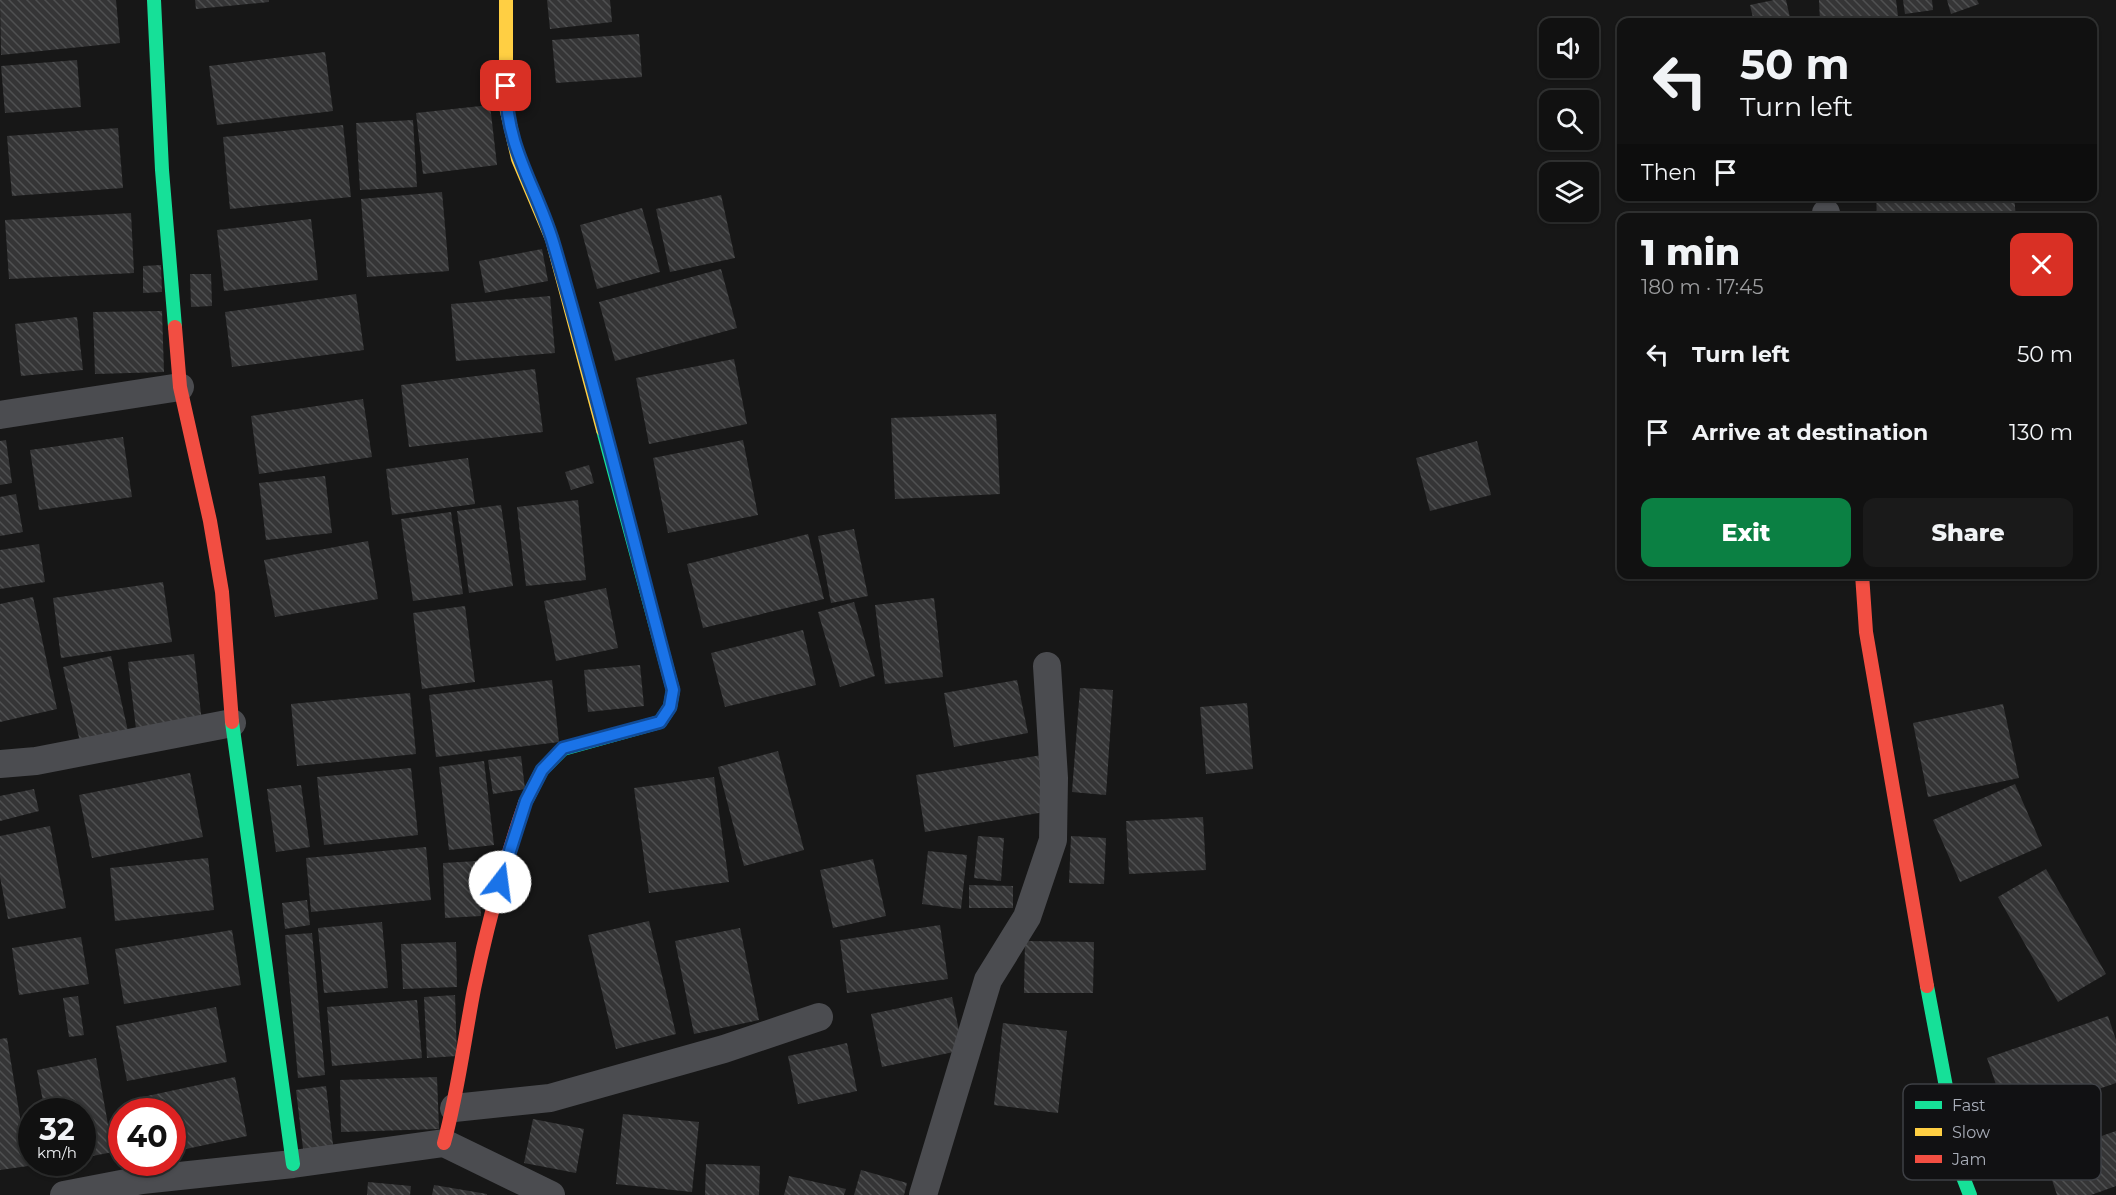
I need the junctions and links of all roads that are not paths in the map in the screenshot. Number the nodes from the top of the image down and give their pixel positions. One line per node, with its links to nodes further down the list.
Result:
1 (154, 0): 3 (street)
2 (506, 0): 11 (street)
3 (180, 387): 4 (street); 7 (street)
4 (0, 415)
5 (1863, 579): 10 (street)
6 (1047, 666): 17 (street)
7 (232, 723): 8 (street); 13 (street)
8 (0, 764)
9 (819, 1017): 11 (street)
10 (1946, 1084)
11 (454, 1108): 12 (street)
12 (444, 1143): 13 (street); 15 (street)
13 (293, 1164): 16 (street)
14 (1964, 1180): 18 (street)
15 (535, 1191)
16 (64, 1195)
17 (923, 1195)
18 (1970, 1195)

